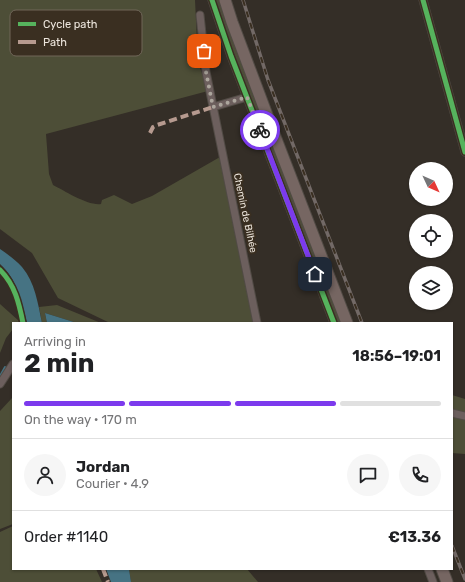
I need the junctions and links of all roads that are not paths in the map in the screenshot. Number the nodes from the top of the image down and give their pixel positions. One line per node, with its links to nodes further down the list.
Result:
1 (212, 0): 5 (street)
2 (225, 0): 10 (highway)
3 (422, 0): 7 (street)
4 (200, 15): 6 (street, Chemin de Bilhée)
5 (247, 97): 6 (street); 9 (street)
6 (213, 107): 8 (street, Chemin de Bilhée)
7 (465, 152)
8 (257, 322)
9 (334, 322)
10 (347, 322)
11 (12, 365): 12 (street)
12 (0, 384)
13 (453, 413): 14 (street)
14 (465, 416)
15 (428, 570): 17 (street)
16 (442, 570): 18 (highway)
17 (433, 582)
18 (447, 582)

